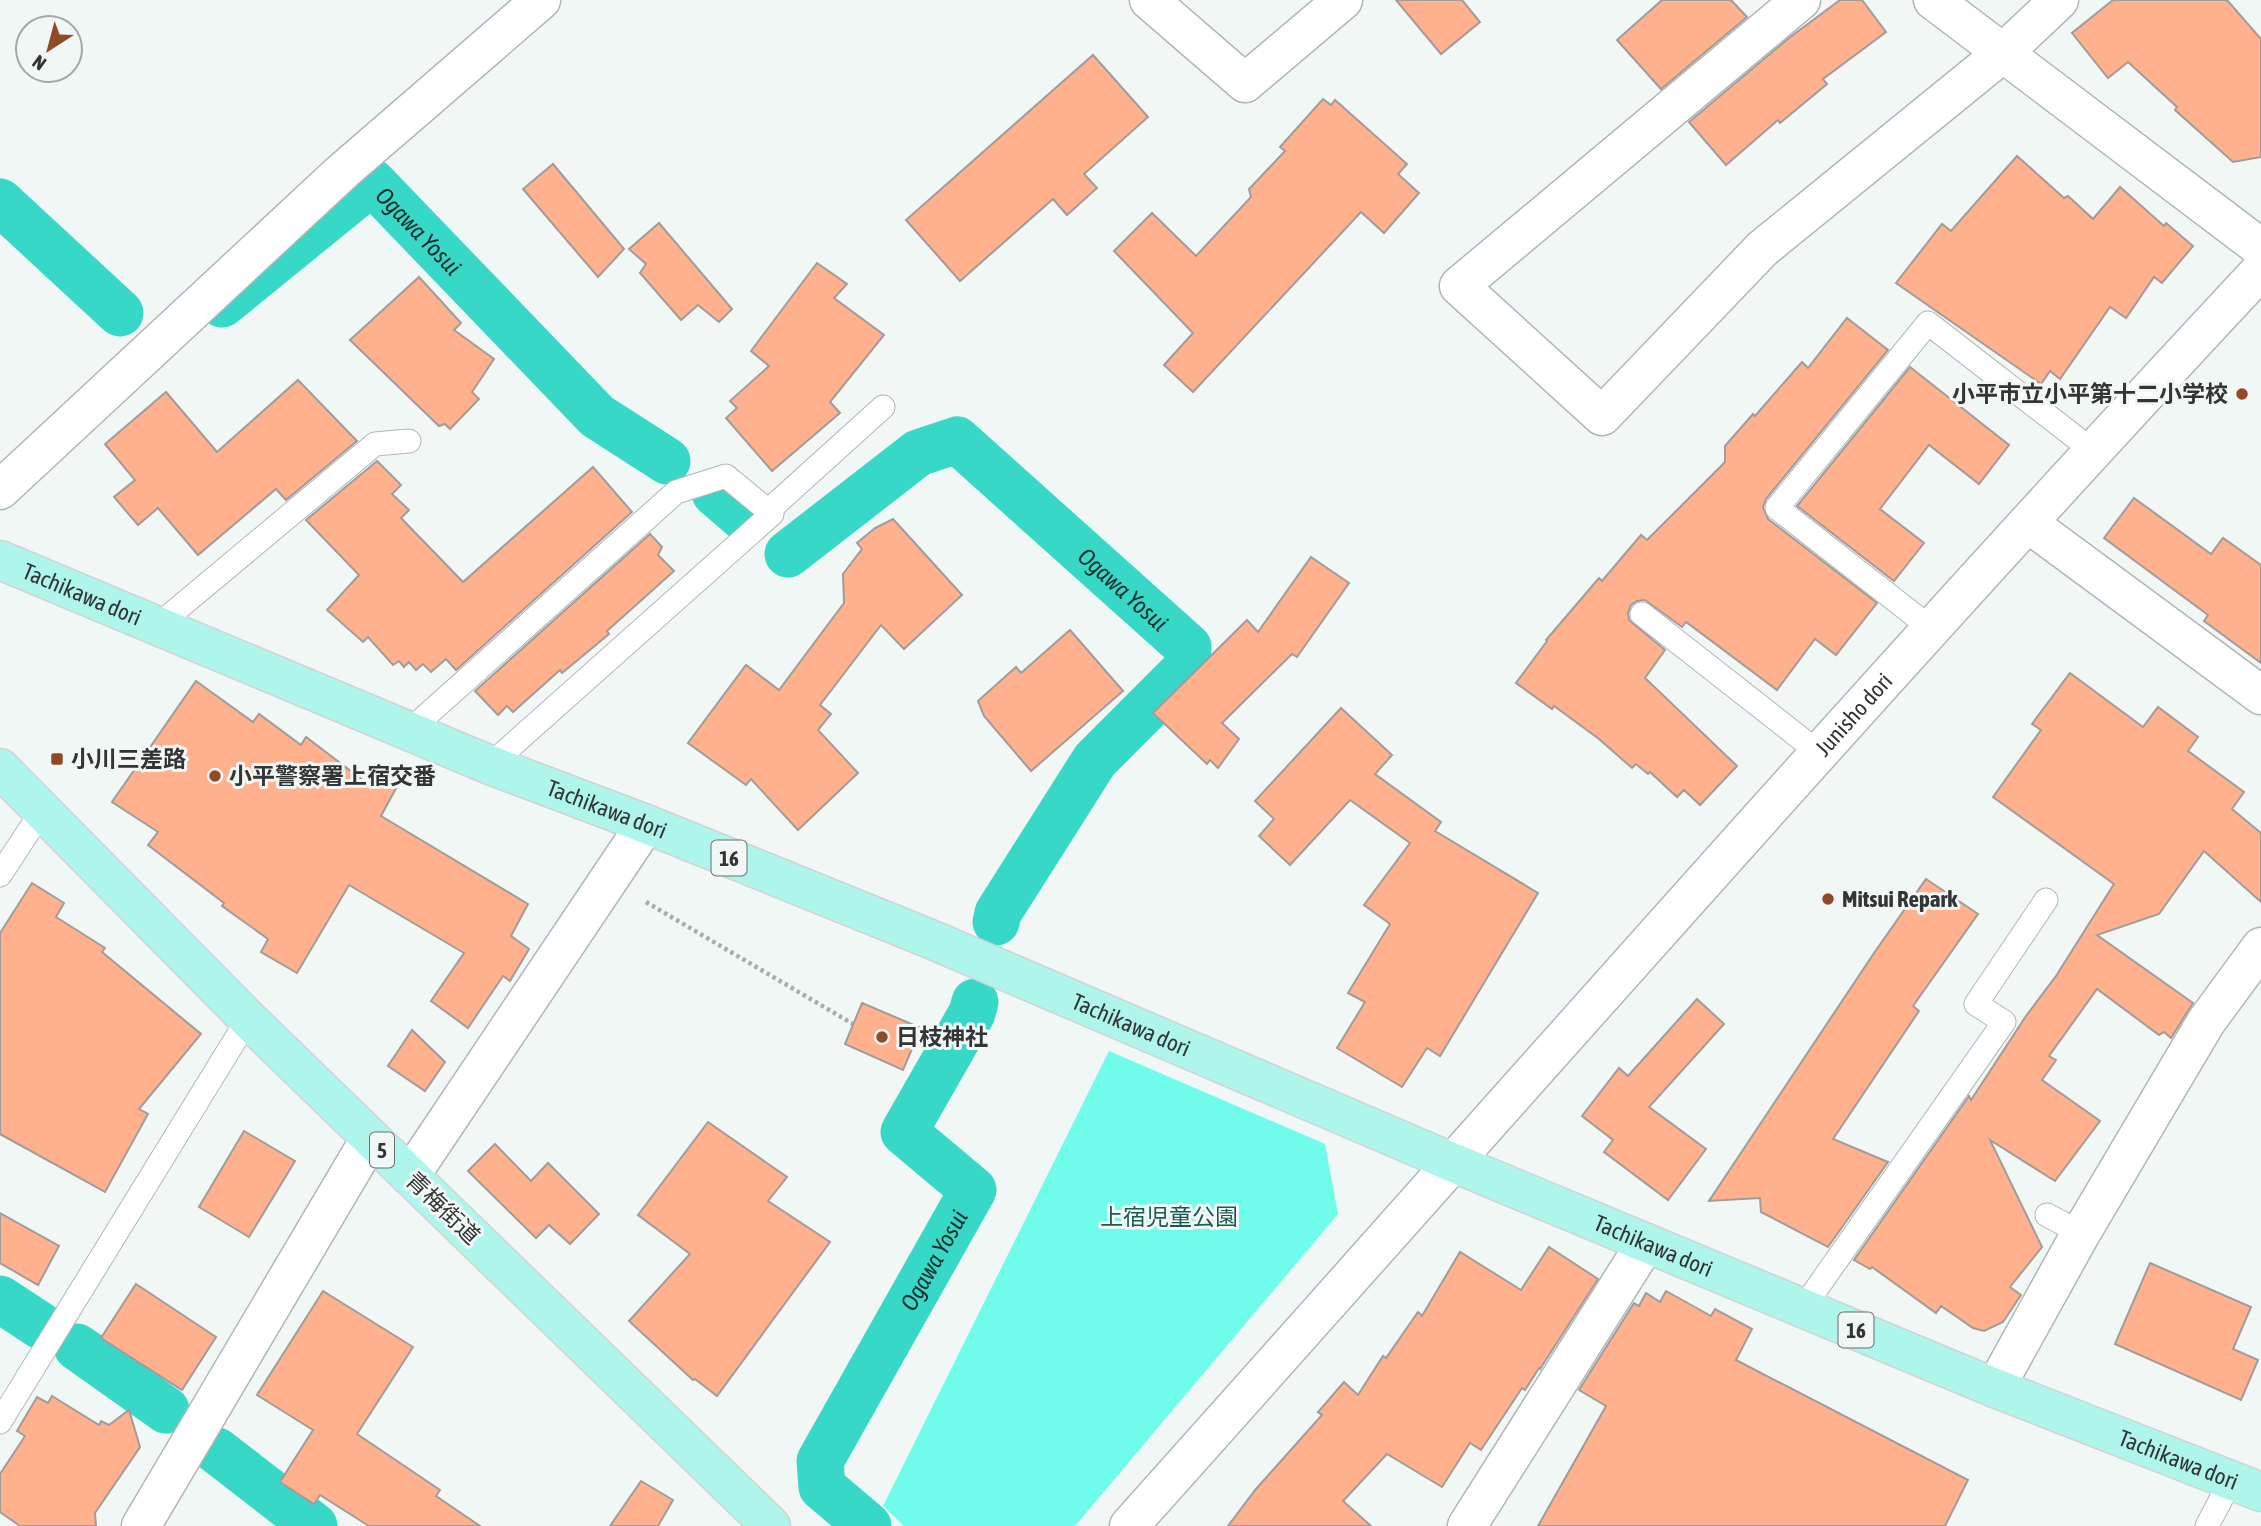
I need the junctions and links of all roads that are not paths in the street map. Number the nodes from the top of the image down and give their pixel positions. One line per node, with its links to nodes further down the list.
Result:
1 (541, 0): 13 (street)
2 (1149, 0): 3 (street)
3 (1343, 0)
4 (1801, 0): 7 (street)
5 (1933, 0): 7 (street)
6 (2059, 0): 7 (street)
7 (2003, 53): 8 (street)
8 (2261, 248)
9 (2261, 271): 12 (street, Junisho dori)
10 (883, 407): 14 (lane)
11 (409, 441): 18 (lane)
12 (2093, 451): 15 (street, Junisho dori); 19 (lane)
13 (0, 490)
14 (768, 511): 21 (lane); 23 (lane)
15 (2028, 523): 19 (street, Junisho dori); 20 (street)
16 (0, 560): 18 (main road, Tachikawa dori / 16)
17 (1642, 614): 22 (lane)
18 (157, 626): 21 (main road, Tachikawa dori / 16)
19 (1932, 629): 22 (street, Junisho dori)
20 (2261, 695)
21 (410, 731): 23 (main road, Tachikawa dori / 16)
22 (1818, 752): 32 (street, Junisho dori)
23 (490, 765): 26 (main road, Tachikawa dori / 16)
24 (0, 768): 25 (main road, 青梅街道 / 5)
25 (42, 811): 27 (lane); 30 (main road, 青梅街道 / 5)
26 (646, 824): 32 (main road, Tachikawa dori / 16); 33 (street)
27 (0, 876)
28 (2046, 900): 37 (lane)
29 (2261, 947): 35 (street)
30 (248, 1019): 31 (main road, 青梅街道 / 5); 39 (lane)
31 (370, 1139): 33 (main road, 青梅街道 / 5); 41 (street)
32 (1454, 1163): 36 (main road, Tachikawa dori / 16); 43 (street, Junisho dori)
33 (410, 1176): 42 (main road, 青梅街道 / 5)
34 (2047, 1215): 35 (lane)
35 (2081, 1233): 38 (street)
36 (1646, 1242): 37 (main road, Tachikawa dori / 16); 44 (street)
37 (1803, 1308): 38 (main road, Tachikawa dori / 16)
38 (1995, 1388): 40 (main road, Tachikawa dori / 16)
39 (0, 1422)
40 (2246, 1486): 45 (lane)
41 (141, 1526)
42 (771, 1526)
43 (1129, 1526)
44 (1468, 1526)
45 (2207, 1526)

